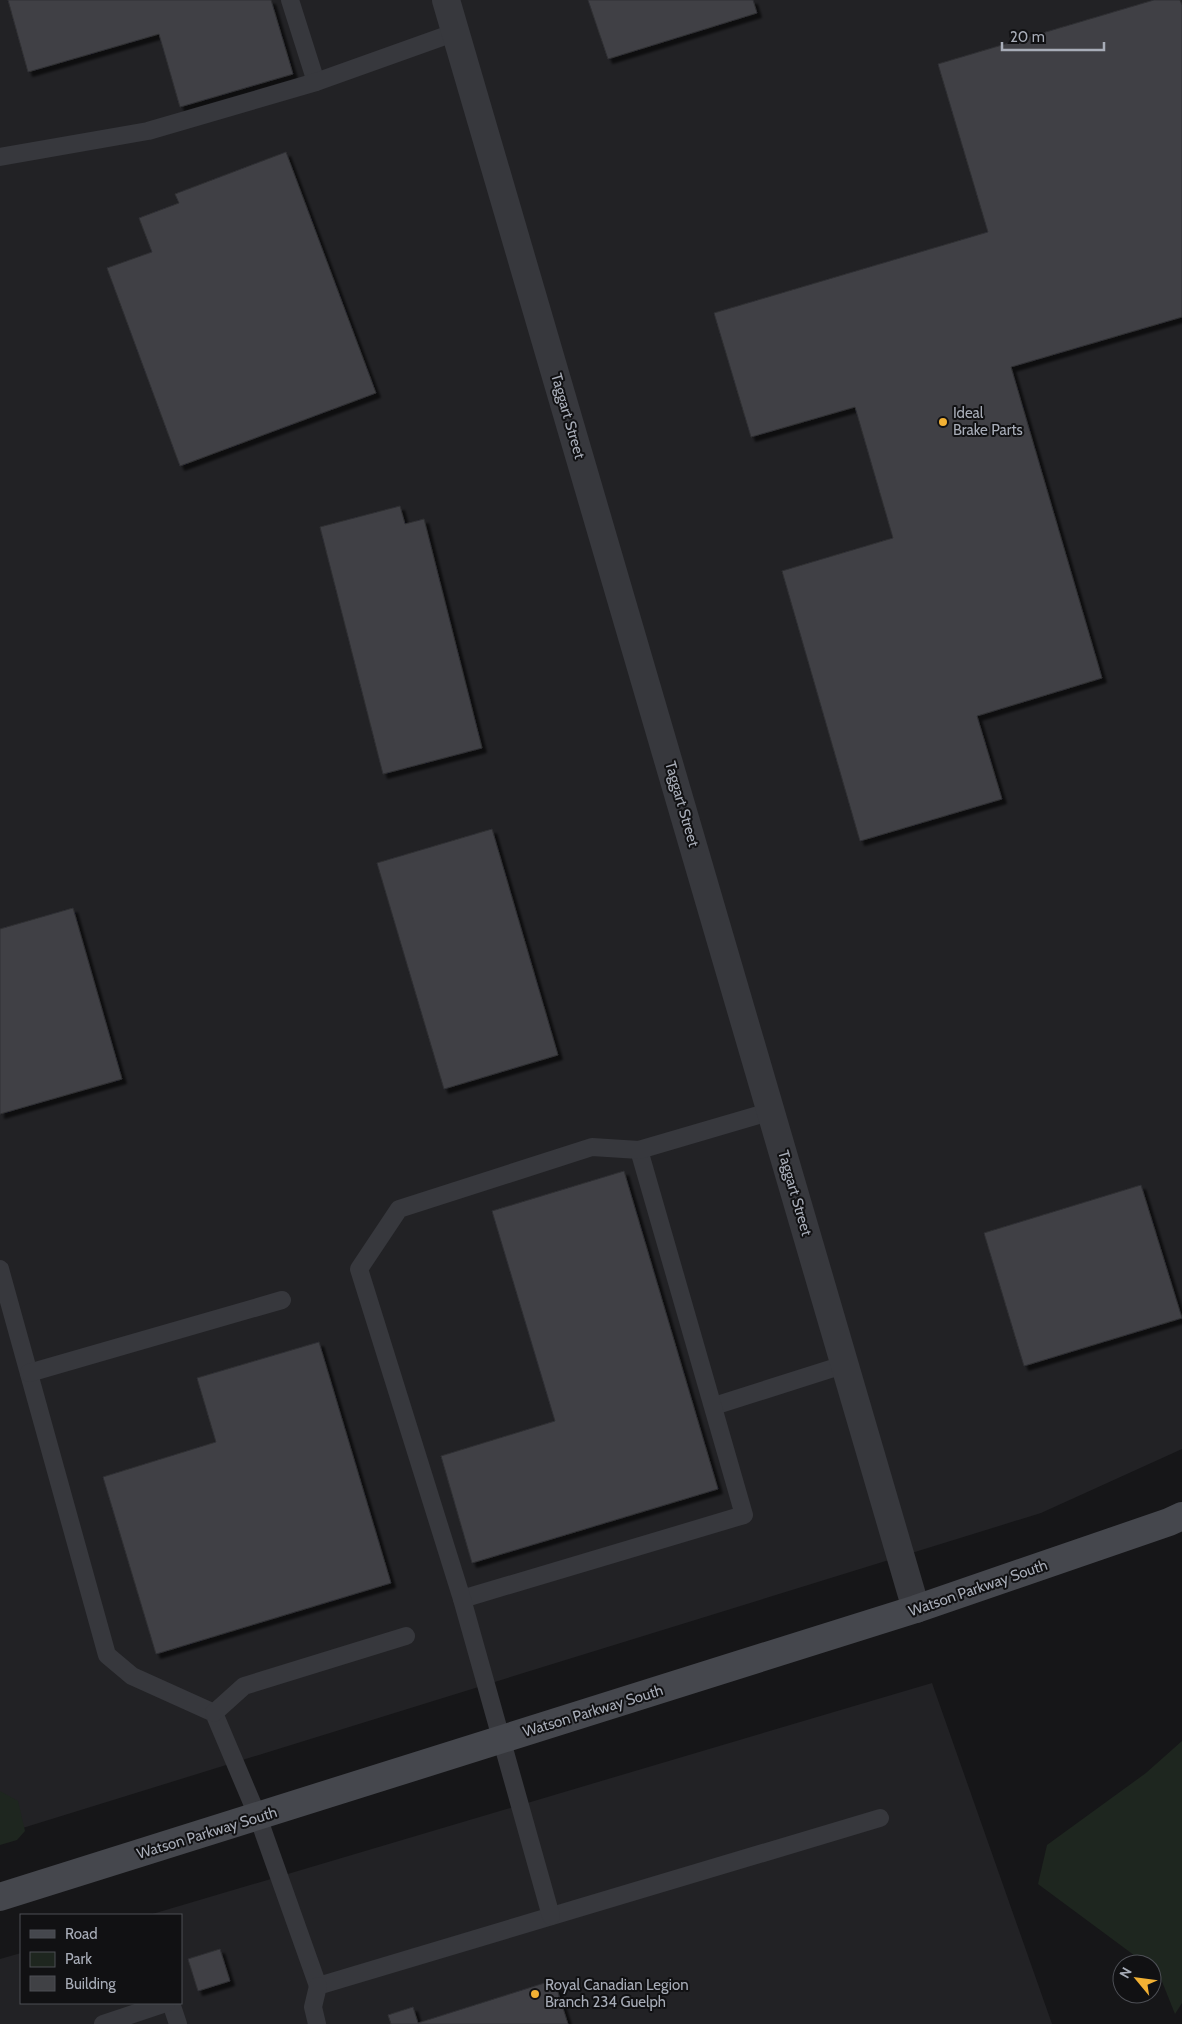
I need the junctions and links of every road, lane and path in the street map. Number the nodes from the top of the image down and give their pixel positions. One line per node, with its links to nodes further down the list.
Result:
1 (290, 0): 4 (lane)
2 (446, 0): 3 (street, Taggart Street)
3 (456, 32): 4 (lane); 6 (street, Taggart Street)
4 (316, 82): 5 (lane)
5 (0, 157)
6 (772, 1111): 7 (lane); 10 (street, Taggart Street)
7 (639, 1150): 12 (lane); 14 (lane)
8 (0, 1269): 11 (lane)
9 (282, 1300): 11 (lane)
10 (843, 1365): 12 (lane); 15 (street, Taggart Street)
11 (29, 1373): 17 (lane)
12 (714, 1406): 14 (lane)
13 (1182, 1516): 15 (main road, Watson Parkway South)
14 (462, 1599): 18 (lane)
15 (916, 1609): 18 (main road, Watson Parkway South)
16 (406, 1636): 17 (lane)
17 (214, 1713): 19 (lane)
18 (502, 1739): 19 (main road, Watson Parkway South); 22 (lane)
19 (258, 1817): 21 (main road, Watson Parkway South); 23 (lane)
20 (880, 1818): 22 (lane)
21 (0, 1897)
22 (552, 1916): 23 (lane)
23 (318, 1986): 28 (lane)
24 (163, 2004): 26 (lane)
25 (171, 2004): 27 (lane)
26 (104, 2024)
27 (178, 2024)
28 (317, 2024)

